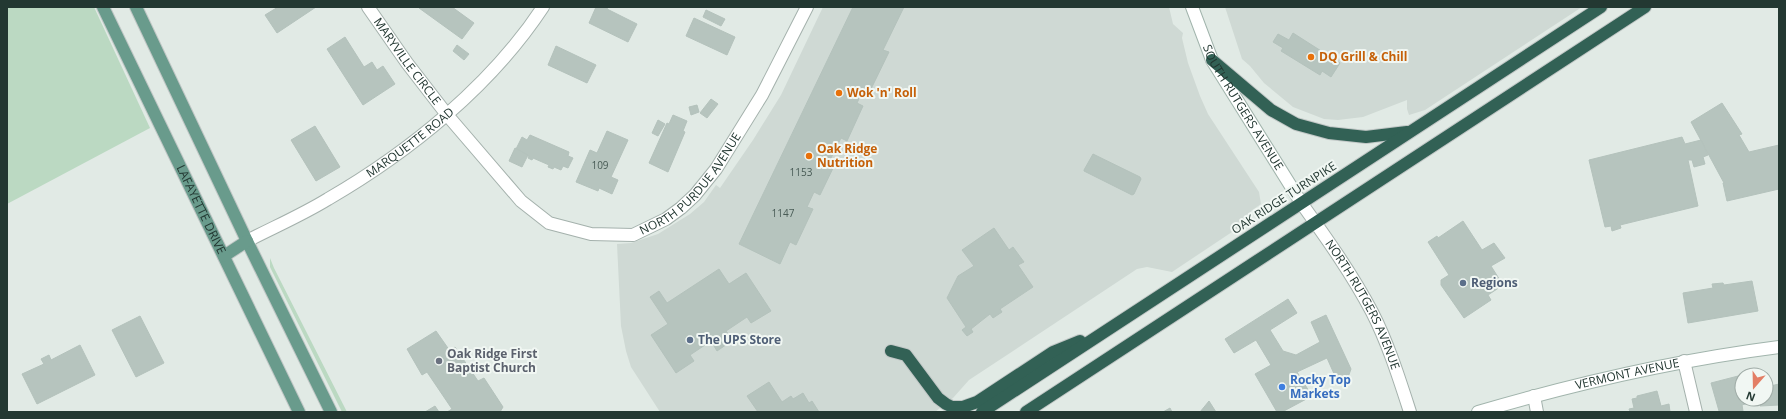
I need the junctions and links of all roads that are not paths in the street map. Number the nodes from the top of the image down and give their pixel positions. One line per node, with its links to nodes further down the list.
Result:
1 (103, 7): 15 (main road, LAFAYETTE DRIVE)
2 (136, 7): 14 (main road)
3 (368, 7): 10 (street, MARYVILLE CIRCLE)
4 (543, 7): 10 (street, MARQUETTE ROAD)
5 (807, 7): 10 (street, NORTH PURDUE AVENUE)
6 (1192, 7): 9 (street, SOUTH RUTGERS AVENUE)
7 (1601, 7): 11 (highway, OAK RIDGE TURNPIKE)
8 (1645, 7): 13 (highway)
9 (1212, 60): 11 (highway); 12 (street, SOUTH RUTGERS AVENUE)
10 (448, 116): 14 (street, MARQUETTE ROAD)
11 (1411, 131): 12 (highway, OAK RIDGE TURNPIKE)
12 (1302, 204): 13 (street, NORTH RUTGERS AVENUE); 16 (highway, OAK RIDGE TURNPIKE)
13 (1315, 222): 24 (highway); 25 (street, NORTH RUTGERS AVENUE)
14 (247, 241): 15 (main road); 22 (main road)
15 (224, 256): 21 (main road, LAFAYETTE DRIVE)
16 (1105, 331): 18 (highway); 23 (highway, OAK RIDGE TURNPIKE)
17 (1779, 347): 19 (street, VERMONT AVENUE)
18 (891, 350)
19 (1684, 361): 20 (street, VERMONT AVENUE); 28 (street)
20 (1534, 396): 26 (street, VERMONT AVENUE); 27 (street)
21 (299, 412)
22 (331, 412)
23 (982, 412)
24 (1026, 412)
25 (1410, 412)
26 (1478, 412)
27 (1537, 412)
28 (1696, 412)

